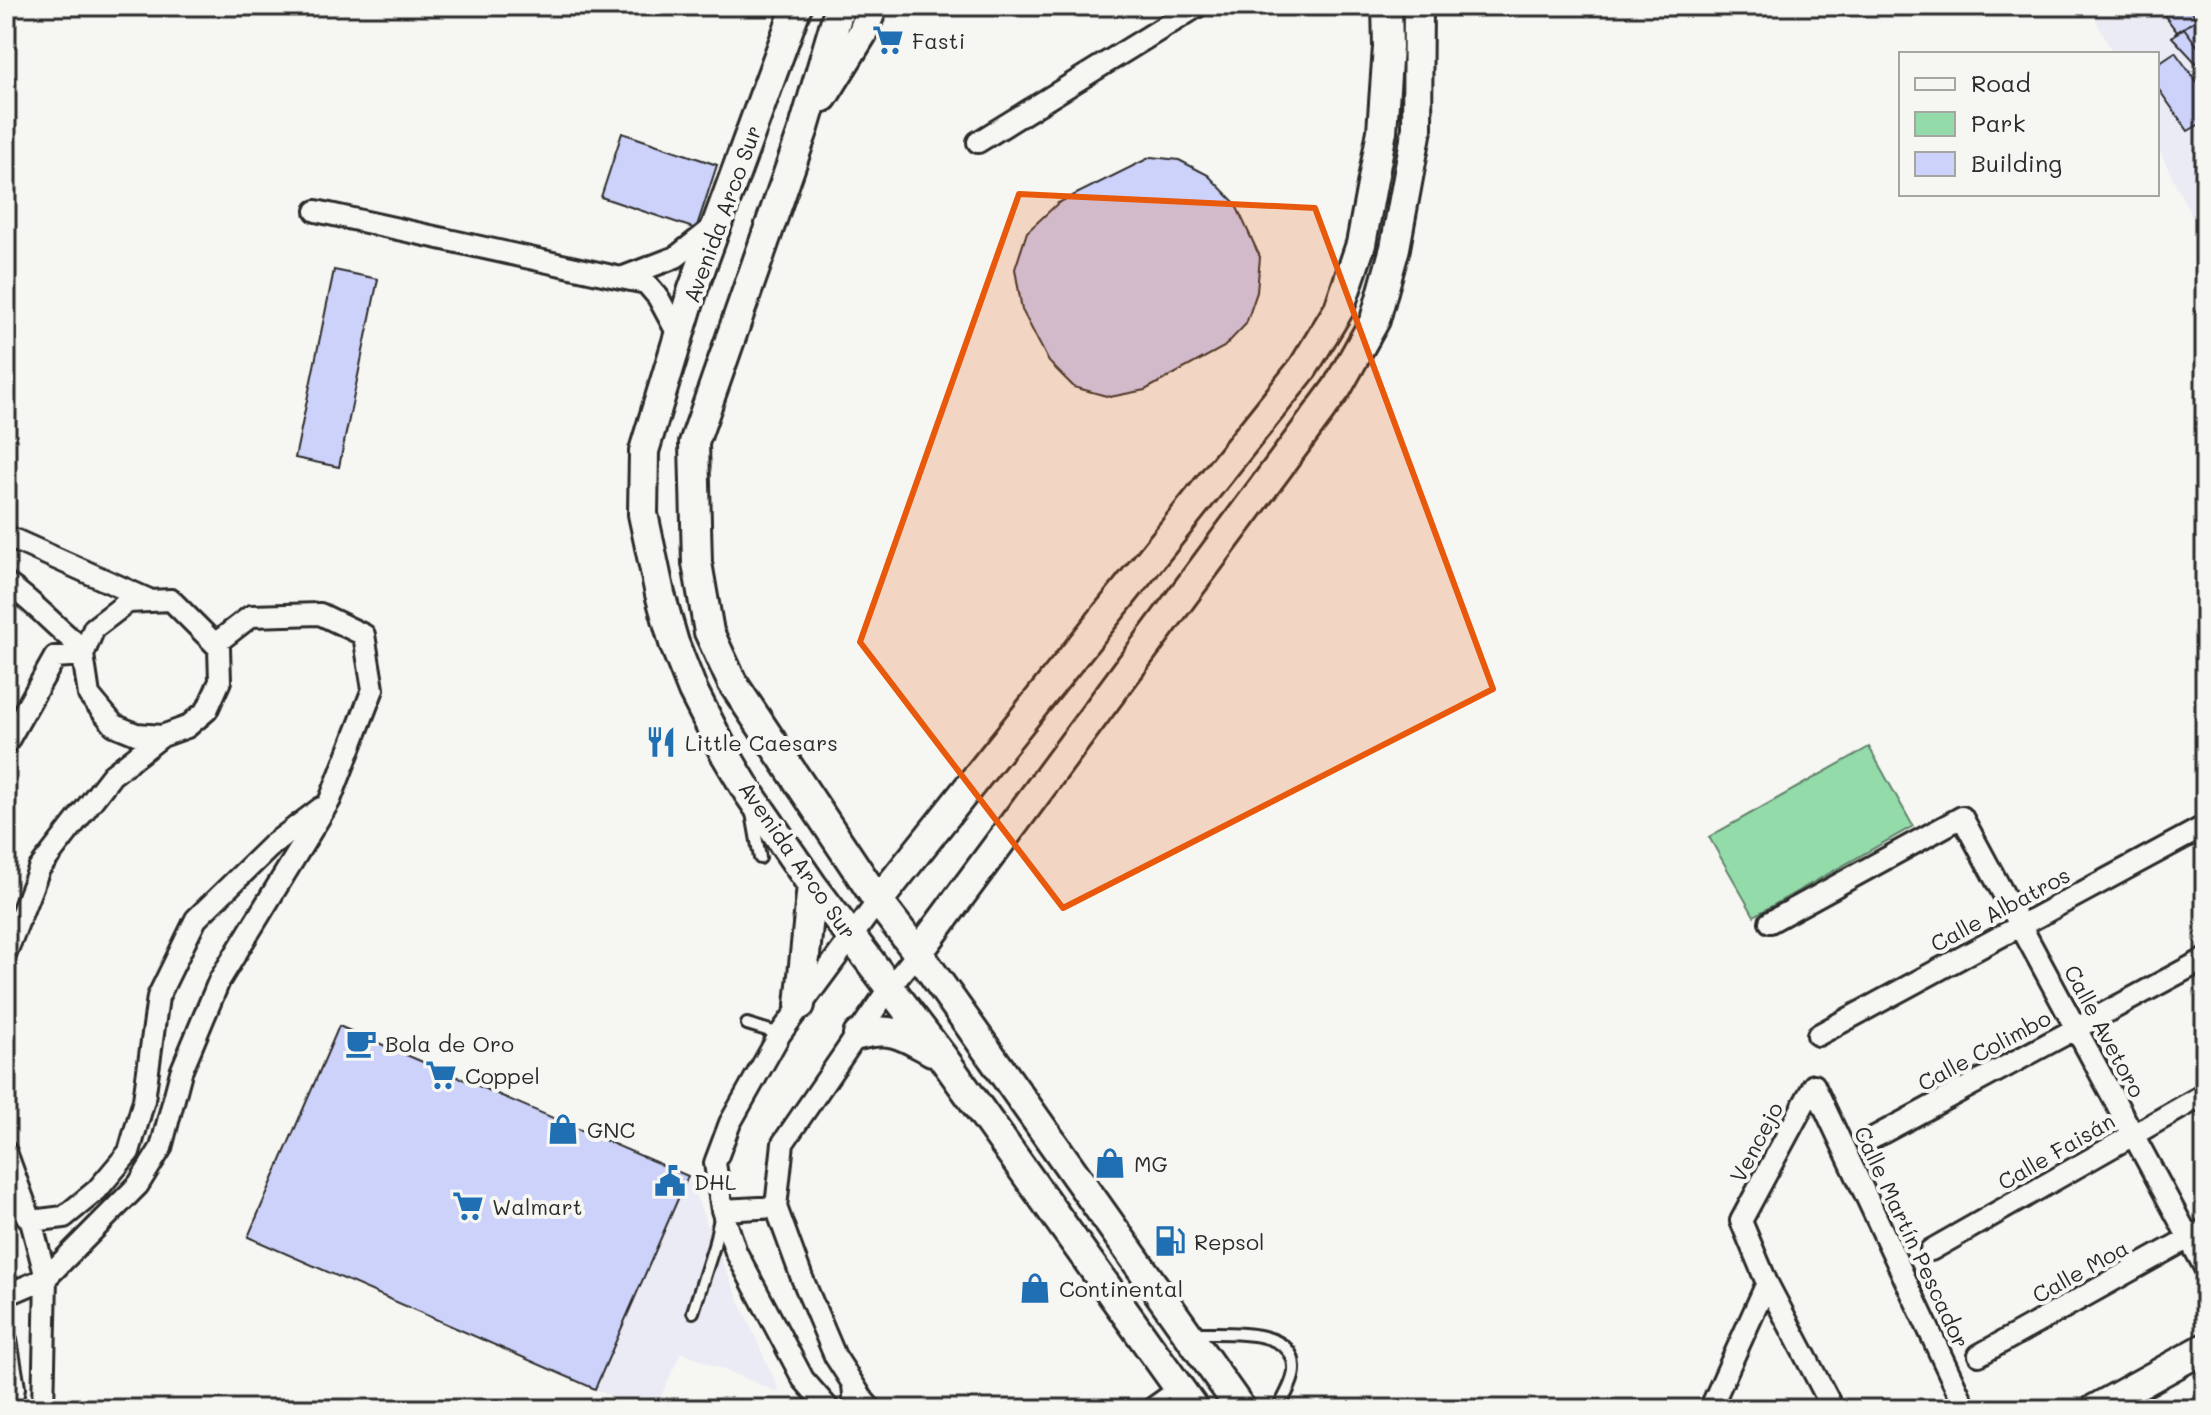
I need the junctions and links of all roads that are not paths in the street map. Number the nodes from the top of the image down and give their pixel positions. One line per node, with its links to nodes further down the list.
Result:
1 (797, 6): 13 (main road, Avenida Arco Sur)
2 (840, 6): 10 (main road, Avenida Arco Sur)
3 (848, 6): 9 (main road)
4 (873, 6): 9 (main road)
5 (894, 6): 9 (main road)
6 (1198, 6): 11 (street)
7 (1387, 6): 28 (main road)
8 (1418, 6): 33 (main road)
9 (862, 34): 10 (main road)
10 (804, 128): 28 (main road, Avenida Arco Sur)
11 (978, 142)
12 (316, 211): 14 (street)
13 (719, 224): 14 (street); 15 (main road, Avenida Arco Sur)
14 (621, 278): 15 (street)
15 (679, 336): 23 (main road, Avenida Arco Sur)
16 (6, 536): 18 (street)
17 (6, 583): 20 (street)
18 (150, 601): 19 (street); 20 (street)
19 (215, 644): 21 (street); 24 (street)
20 (84, 653): 21 (street); 22 (street)
21 (162, 736): 32 (street)
22 (6, 744)
23 (748, 792): 26 (lane); 27 (main road, Avenida Arco Sur)
24 (330, 800): 51 (street); 55 (street)
25 (2205, 826): 30 (street, Calle Albatros)
26 (760, 858)
27 (812, 885): 31 (main road, Avenida Arco Sur); 36 (main road)
28 (878, 901): 31 (street); 33 (main road, Avenida Arco Sur)
29 (1770, 922): 30 (street, Calle Avetoro)
30 (2021, 925): 38 (street, Calle Avetoro); 41 (street, Calle Albatros)
31 (851, 936): 35 (main road, Avenida Arco Sur); 36 (street)
32 (6, 953)
33 (918, 953): 35 (street); 59 (main road, Avenida Arco Sur)
34 (2205, 959): 38 (street, Calle Colimbo)
35 (890, 987): 40 (street); 42 (main road, Avenida Arco Sur)
36 (800, 1005): 39 (street)
37 (747, 1024): 39 (lane)
38 (2076, 1028): 45 (street, Calle Avetoro); 46 (street, Calle Colimbo)
39 (780, 1034): 50 (street)
40 (858, 1035): 42 (main road); 49 (street)
41 (1818, 1035)
42 (941, 1055): 66 (main road, Avenida Arco Sur)
43 (1814, 1085): 56 (street, Vencejo); 79 (street, Calle Martín Pescador)
44 (2205, 1094): 45 (street, Calle Faisán)
45 (2133, 1134): 52 (street, Calle Avetoro); 53 (street, Calle Faisán)
46 (1871, 1139)
47 (6, 1152): 51 (street)
48 (6, 1192): 51 (street)
49 (776, 1207): 50 (street); 63 (street)
50 (722, 1210): 58 (lane); 65 (street)
51 (31, 1221): 55 (street)
52 (2197, 1233): 54 (street, Calle Avetoro); 62 (street, Calle Moa)
53 (1931, 1250)
54 (2205, 1268)
55 (46, 1278): 57 (street); 68 (street)
56 (1767, 1283): 77 (street); 78 (street)
57 (6, 1295)
58 (693, 1312)
59 (1188, 1333): 75 (main road, Avenida Arco Sur); 76 (lane)
60 (6, 1340): 67 (street)
61 (2205, 1348): 80 (main road)
62 (1979, 1355)
63 (835, 1356): 64 (street); 65 (street)
64 (847, 1375): 71 (lane); 72 (street)
65 (807, 1383): 69 (lane); 70 (street)
66 (1177, 1385): 73 (lane); 74 (main road, Avenida Arco Sur)
67 (10, 1409)
68 (43, 1409)
69 (817, 1409)
70 (829, 1409)
71 (850, 1409)
72 (871, 1409)
73 (1143, 1409)
74 (1194, 1409)
75 (1241, 1409)
76 (1278, 1409)
77 (1710, 1409)
78 (1833, 1409)
79 (1966, 1409)
80 (2095, 1409)

